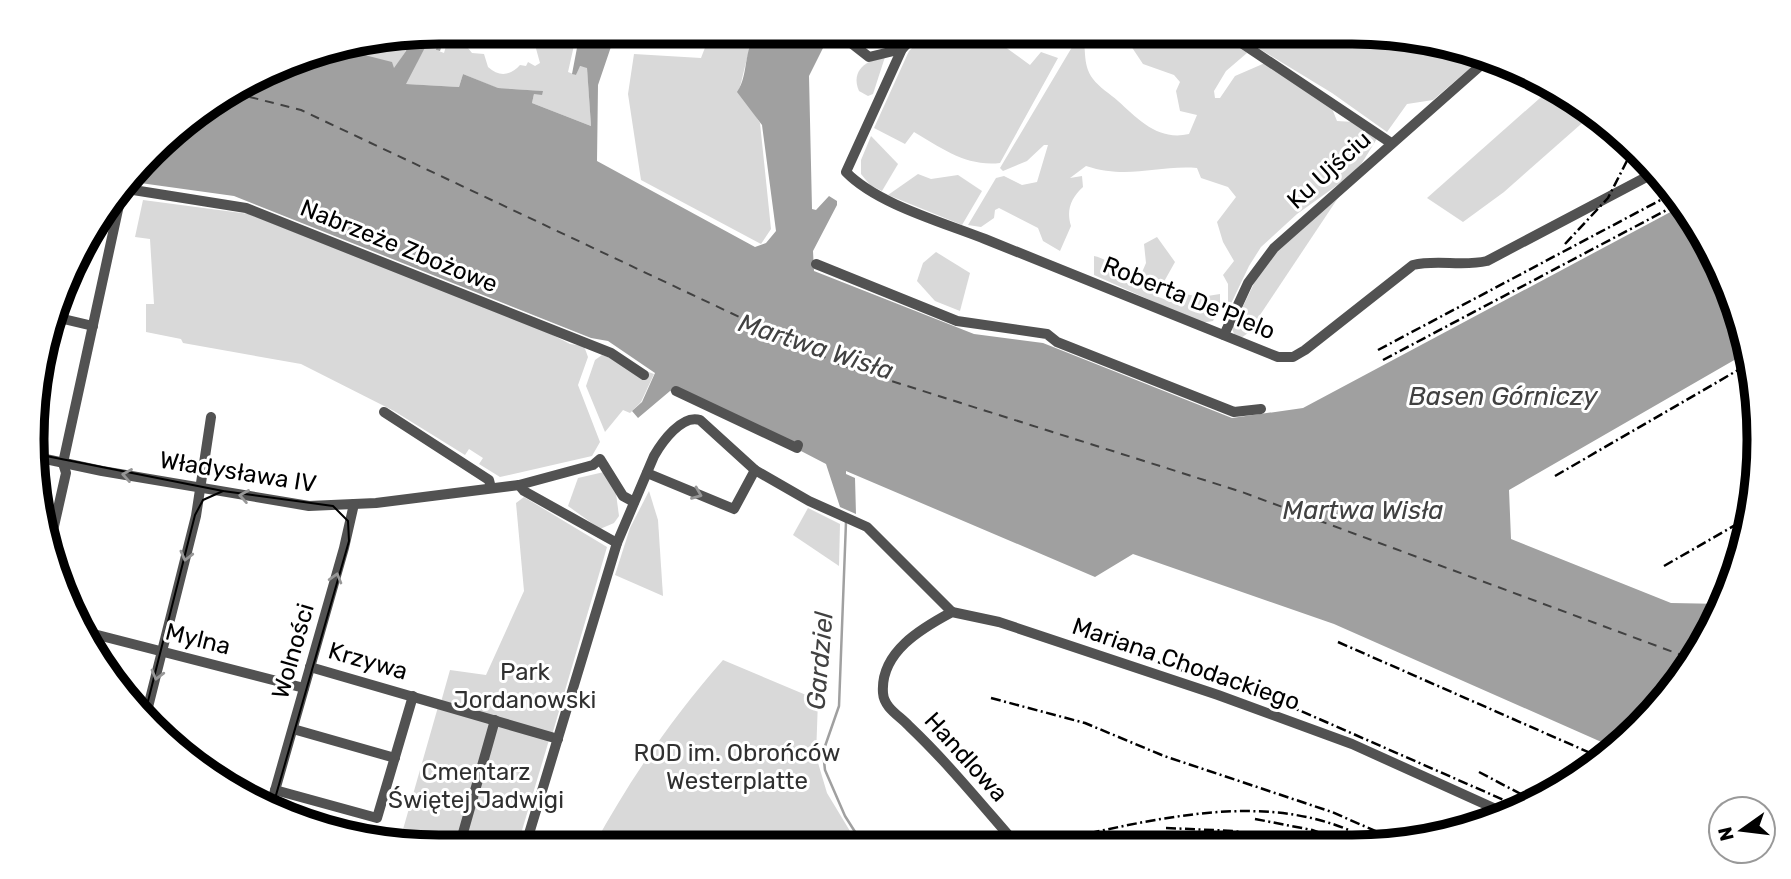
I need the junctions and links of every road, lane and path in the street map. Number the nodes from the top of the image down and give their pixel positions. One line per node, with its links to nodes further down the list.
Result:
1 (852, 44): 4 (street)
2 (907, 44): 4 (street)
3 (1243, 44): 6 (street)
4 (902, 49): 13 (street, Roberta De'Plelo)
5 (1480, 66): 6 (street, Ku Ujściu)
6 (1391, 143): 13 (street, Ku Ujściu)
7 (1647, 177): 13 (street, Roberta De'Plelo)
8 (133, 190): 14 (street, Nabrzeże Zbożowe)
9 (118, 209): 12 (street)
10 (816, 264): 16 (street)
11 (63, 319): 12 (street)
12 (93, 326): 21 (street)
13 (1224, 335)
14 (644, 375)
15 (676, 391): 19 (street)
16 (1261, 409)
17 (384, 412): 25 (street)
18 (211, 417): 26 (street)
19 (798, 445)
20 (45, 459): 21 (street, Władysława IV)
21 (63, 463): 26 (street, Władysława IV, one-way to 21); 29 (street)
22 (755, 470): 23 (street, one-way to 22); 23 (street); 31 (street)
23 (647, 473): 27 (street)
24 (519, 485): 25 (street, Władysława IV); 27 (street, Władysława IV); 30 (street)
25 (491, 488): 28 (street, Władysława IV)
26 (200, 489): 28 (street, Władysława IV, one-way to 26); 33 (street, one-way to 33)
27 (634, 502): 30 (street)
28 (354, 504): 34 (street, Wolności, one-way to 28)
29 (54, 528)
30 (617, 543): 40 (street)
31 (952, 612): 44 (street, Mariana Chodackiego); 47 (street, Handlowa)
32 (96, 635): 33 (street, Mylna)
33 (163, 652): 35 (street, Mylna); 37 (street, one-way to 37)
34 (310, 667): 35 (street, Wolności); 36 (street, Krzywa)
35 (304, 688): 39 (street, Wolności)
36 (413, 696): 38 (street, Krzywa); 41 (street, Krzywa)
37 (148, 707)
38 (495, 720): 40 (street, Krzywa); 45 (street)
39 (293, 729): 41 (street); 42 (street, Wolności)
40 (558, 739): 46 (street)
41 (395, 758): 42 (street, Krzywa)
42 (275, 790): 43 (street, Wolności)
43 (273, 798)
44 (1493, 809)
45 (462, 835)
46 (529, 835)
47 (1008, 835)

